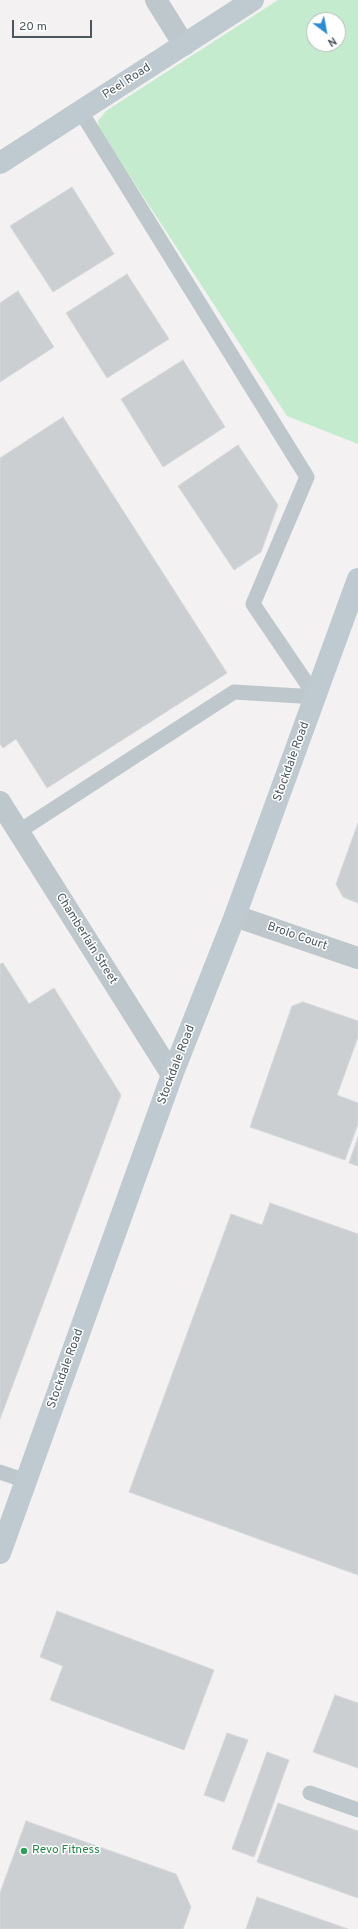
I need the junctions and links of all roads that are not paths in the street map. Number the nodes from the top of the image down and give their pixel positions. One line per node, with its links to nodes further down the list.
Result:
1 (156, 0): 3 (street)
2 (252, 0): 3 (street, Peel Road)
3 (184, 45): 4 (street, Peel Road)
4 (81, 112): 5 (street, Peel Road); 7 (lane)
5 (0, 163)
6 (358, 579): 7 (street, Stockdale Road)
7 (316, 697): 9 (lane); 10 (street, Stockdale Road)
8 (0, 802): 9 (street, Chamberlain Street)
9 (18, 832): 12 (street, Chamberlain Street)
10 (235, 916): 11 (street, Brolo Court); 12 (street, Stockdale Road)
11 (358, 958)
12 (172, 1075): 14 (street, Stockdale Road)
13 (0, 1472): 14 (lane)
14 (26, 1481): 15 (street, Stockdale Road)
15 (0, 1553)
16 (310, 1793): 17 (lane)
17 (358, 1810)

